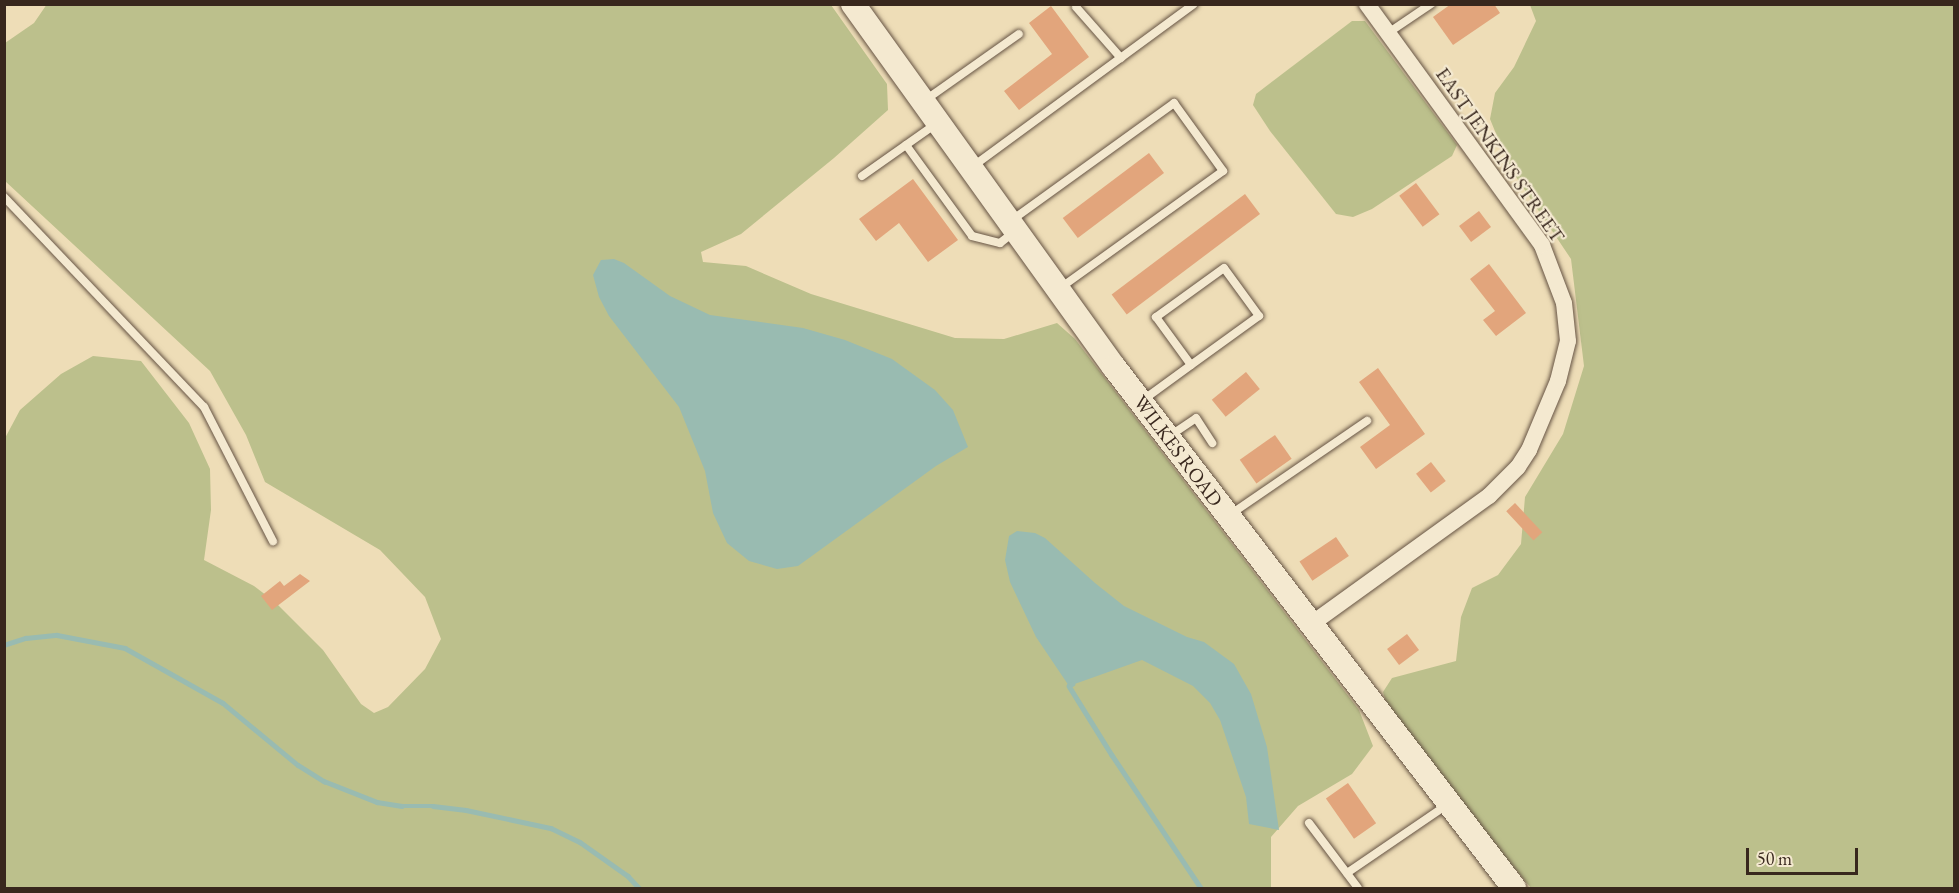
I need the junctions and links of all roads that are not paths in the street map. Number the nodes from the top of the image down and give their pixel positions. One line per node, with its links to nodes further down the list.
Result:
1 (853, 4): 9 (street, WILKES ROAD)
2 (1194, 4): 8 (lane)
3 (1367, 4): 6 (street, EAST JENKINS STREET)
4 (1431, 4): 6 (lane)
5 (1076, 7): 8 (lane)
6 (1388, 33): 24 (street, EAST JENKINS STREET)
7 (1019, 34): 9 (lane)
8 (1121, 58): 12 (lane)
9 (923, 101): 10 (street, WILKES ROAD)
10 (938, 123): 11 (lane); 12 (street, WILKES ROAD)
11 (906, 145): 13 (lane); 15 (lane)
12 (971, 168): 15 (street, WILKES ROAD)
13 (862, 176)
14 (4, 197): 23 (lane)
15 (1012, 226): 16 (street, WILKES ROAD); 16 (lane)
16 (1058, 290): 18 (street, WILKES ROAD)
17 (1191, 365): 17 (lane); 18 (lane)
18 (1140, 402): 20 (street, WILKES ROAD)
19 (1367, 421): 22 (lane)
20 (1167, 438): 21 (lane); 22 (street, WILKES ROAD)
21 (1212, 442)
22 (1228, 517): 24 (street, WILKES ROAD)
23 (273, 540)
24 (1310, 625): 25 (street, WILKES ROAD)
25 (1448, 803): 27 (lane); 29 (street, WILKES ROAD)
26 (1309, 823): 27 (lane)
27 (1347, 873): 28 (lane)
28 (1358, 888)
29 (1514, 888)

